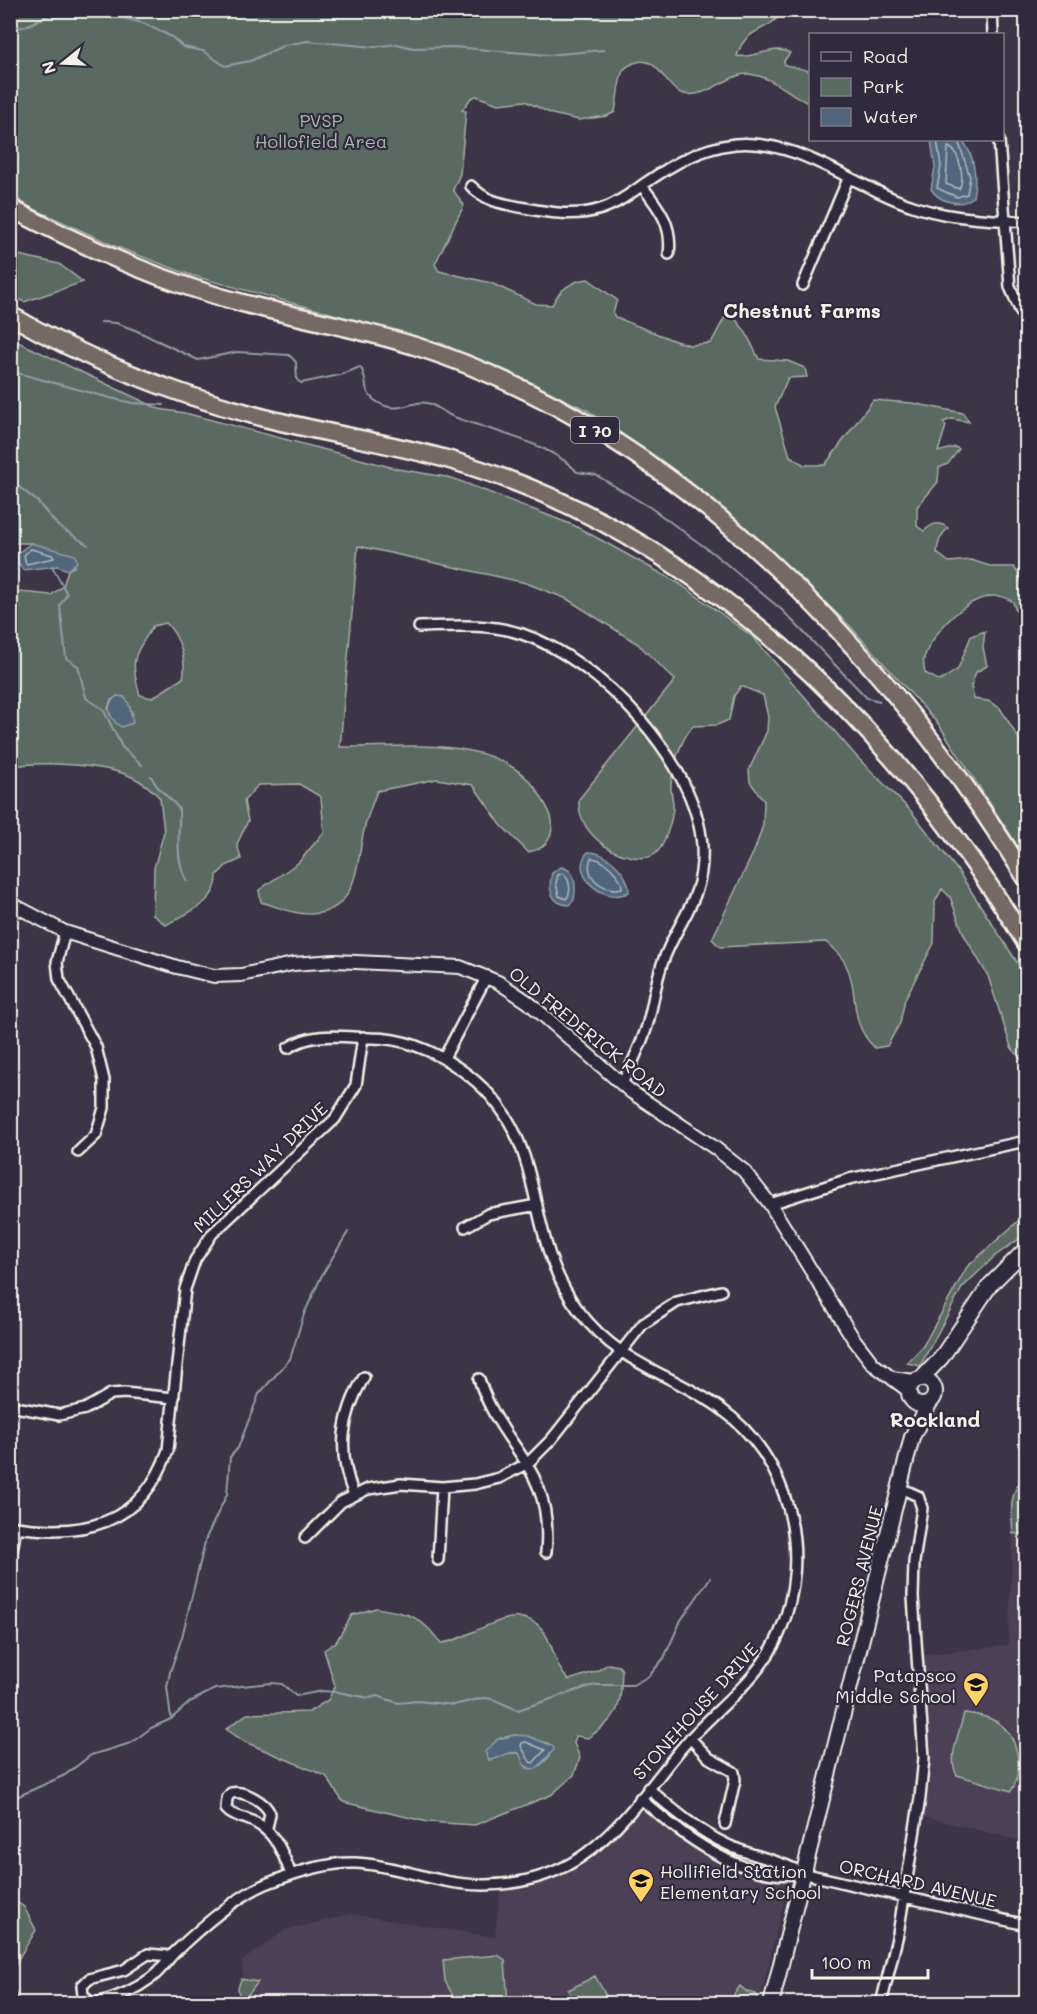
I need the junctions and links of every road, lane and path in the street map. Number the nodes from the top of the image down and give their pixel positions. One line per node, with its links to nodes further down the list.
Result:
1 (992, 10): 2 (street)
2 (993, 33)
3 (999, 141): 8 (street)
4 (848, 179): 6 (street); 8 (street); 11 (street)
5 (471, 186): 6 (street)
6 (642, 186): 10 (street)
7 (10, 208): 15 (highway, I 70)
8 (1003, 220): 9 (street); 13 (street)
9 (1026, 222)
10 (669, 254)
11 (803, 285)
12 (10, 315): 18 (highway)
13 (1026, 324)
14 (419, 627): 23 (street)
15 (1026, 878)
16 (10, 903): 17 (street, OLD FREDERICK ROAD)
17 (65, 932): 19 (street, OLD FREDERICK ROAD); 25 (street)
18 (1026, 943)
19 (487, 976): 22 (street); 23 (street, OLD FREDERICK ROAD)
20 (363, 1037): 21 (street, STONEHOUSE DRIVE); 22 (street, STONEHOUSE DRIVE); 37 (street, MILLERS WAY DRIVE)
21 (288, 1048)
22 (444, 1058): 27 (street, STONEHOUSE DRIVE)
23 (622, 1084): 26 (street, OLD FREDERICK ROAD)
24 (1026, 1142): 26 (street)
25 (78, 1152)
26 (770, 1204): 36 (street, OLD FREDERICK ROAD)
27 (537, 1205): 28 (street); 31 (street, STONEHOUSE DRIVE)
28 (465, 1227)
29 (1026, 1249): 32 (main road)
30 (721, 1291): 31 (street)
31 (620, 1351): 41 (street); 50 (street, STONEHOUSE DRIVE)
32 (942, 1358): 35 (main road); 36 (main road)
33 (364, 1377): 44 (street)
34 (479, 1379): 41 (street)
35 (935, 1387): 36 (main road); 38 (main road)
36 (914, 1388): 38 (main road); 40 (main road, ROGERS AVENUE)
37 (174, 1398): 39 (street); 45 (street, MILLERS WAY DRIVE)
38 (929, 1404): 40 (main road, ROGERS AVENUE)
39 (10, 1406)
40 (912, 1437): 43 (main road, ROGERS AVENUE)
41 (528, 1463): 42 (street); 47 (street)
42 (442, 1486): 44 (street); 48 (street)
43 (900, 1488): 55 (main road, ROGERS AVENUE); 57 (street)
44 (354, 1495): 46 (street)
45 (13, 1527): 49 (street)
46 (305, 1538)
47 (546, 1552)
48 (438, 1560)
49 (10, 1564)
50 (690, 1738): 51 (street, STONEHOUSE DRIVE); 53 (street)
51 (648, 1788): 52 (street, STONEHOUSE DRIVE); 55 (street)
52 (640, 1798): 55 (street); 56 (street, STONEHOUSE DRIVE)
53 (725, 1824)
54 (267, 1828): 54 (street); 56 (street)
55 (802, 1873): 57 (street, ORCHARD AVENUE); 60 (main road, ROGERS AVENUE)
56 (291, 1875): 59 (street, STONEHOUSE DRIVE)
57 (904, 1897): 58 (street, ORCHARD AVENUE); 61 (street)
58 (1026, 1925)
59 (170, 1956): 59 (street, STONEHOUSE DRIVE)
60 (771, 2004)
61 (881, 2004)

